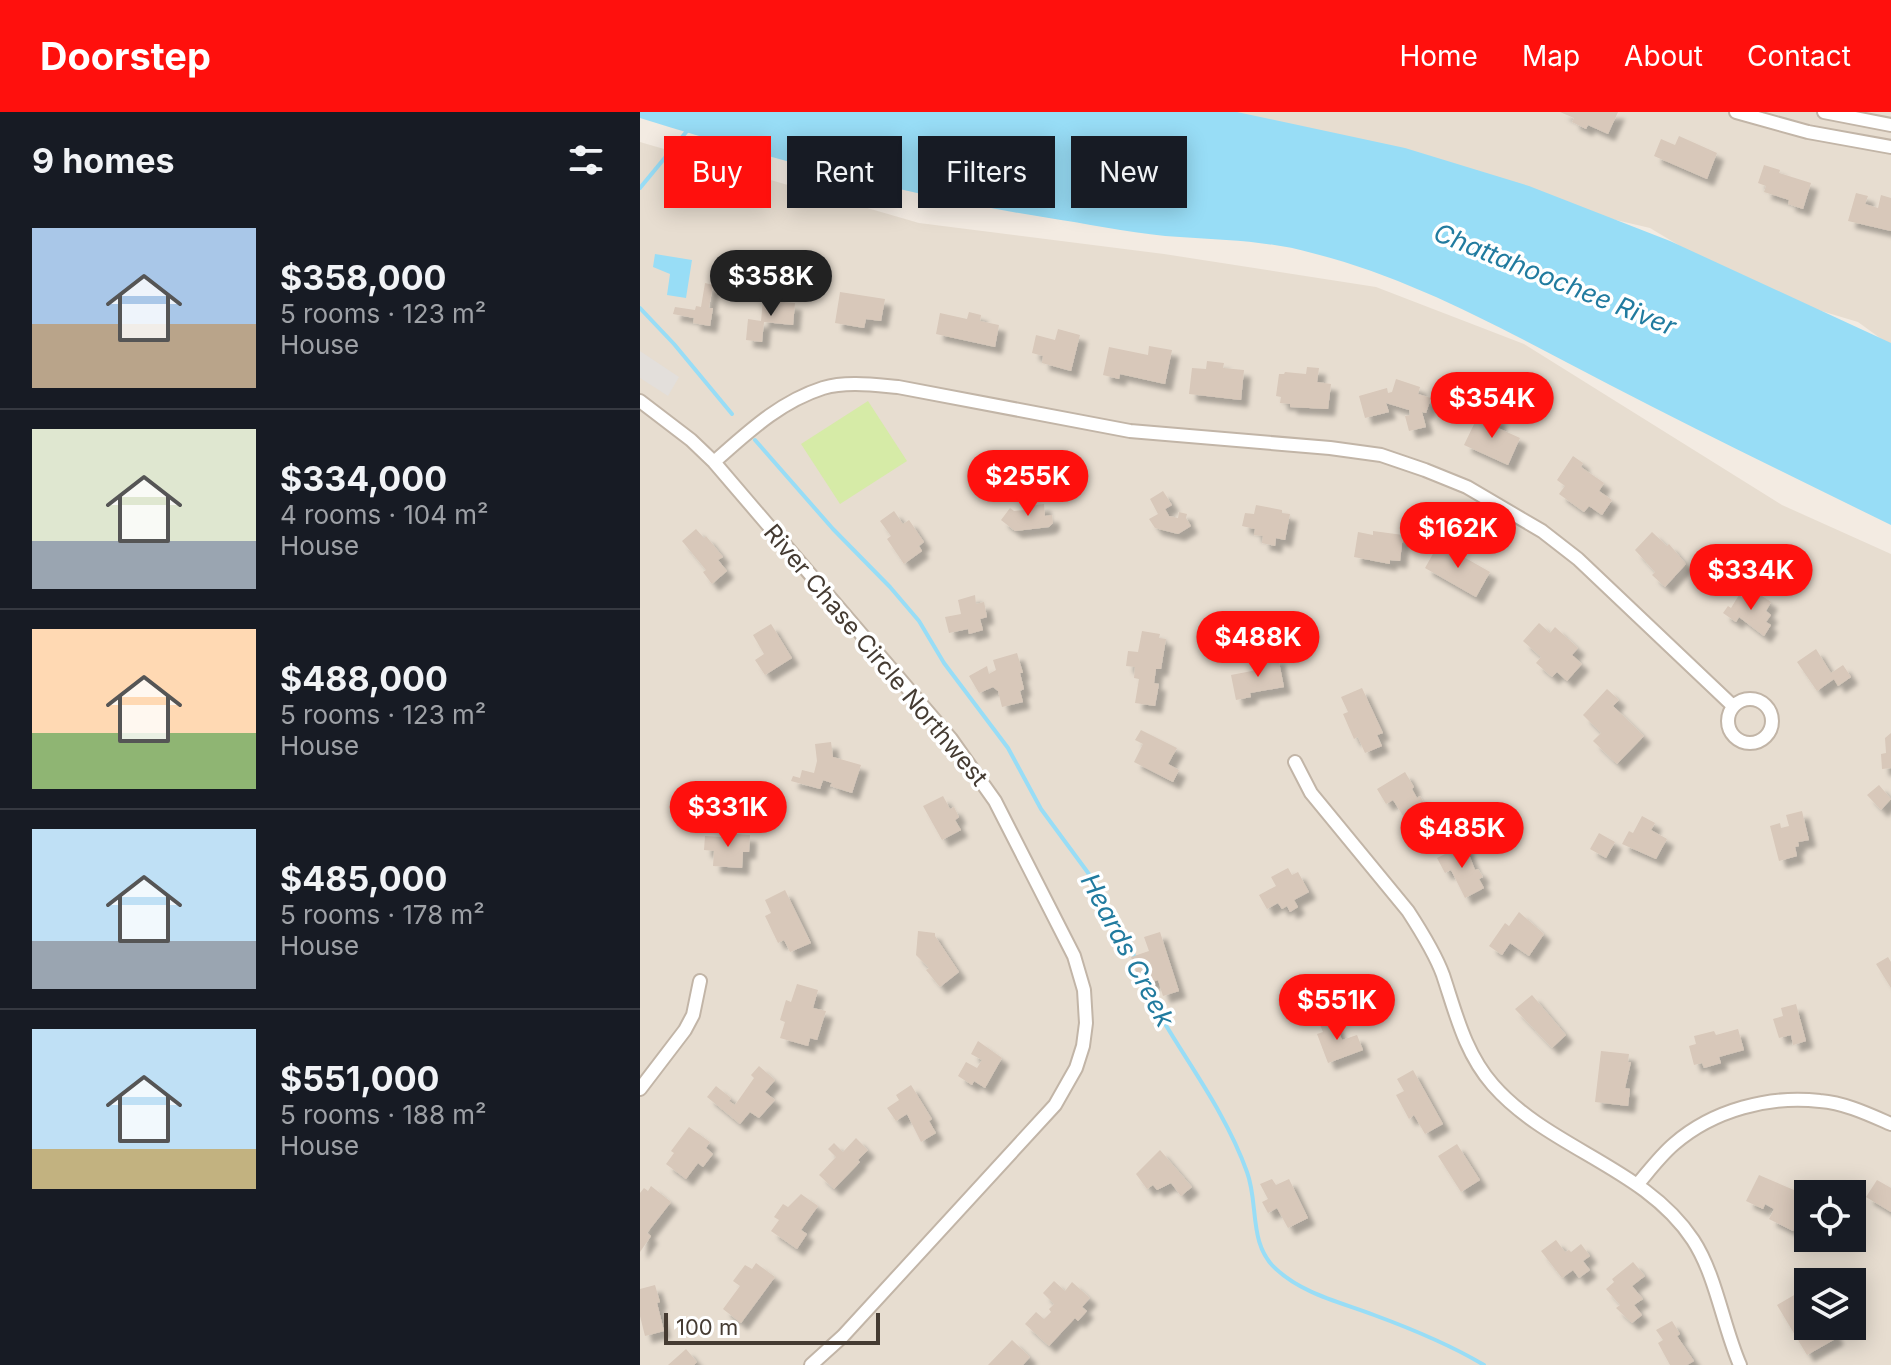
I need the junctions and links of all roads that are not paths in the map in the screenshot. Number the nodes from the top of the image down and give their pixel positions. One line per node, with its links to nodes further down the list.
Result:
1 (1736, 112): 4 (street)
2 (1824, 112): 3 (street)
3 (1891, 125)
4 (1891, 147)
5 (640, 401): 6 (street, River Chase Circle Northwest)
6 (714, 462): 7 (street); 13 (street, River Chase Circle Northwest)
7 (1733, 706)
8 (1295, 762): 12 (street)
9 (700, 981): 10 (street)
10 (640, 1089)
11 (1891, 1124): 12 (street)
12 (1637, 1185): 14 (street)
13 (811, 1365)
14 (1740, 1365)

